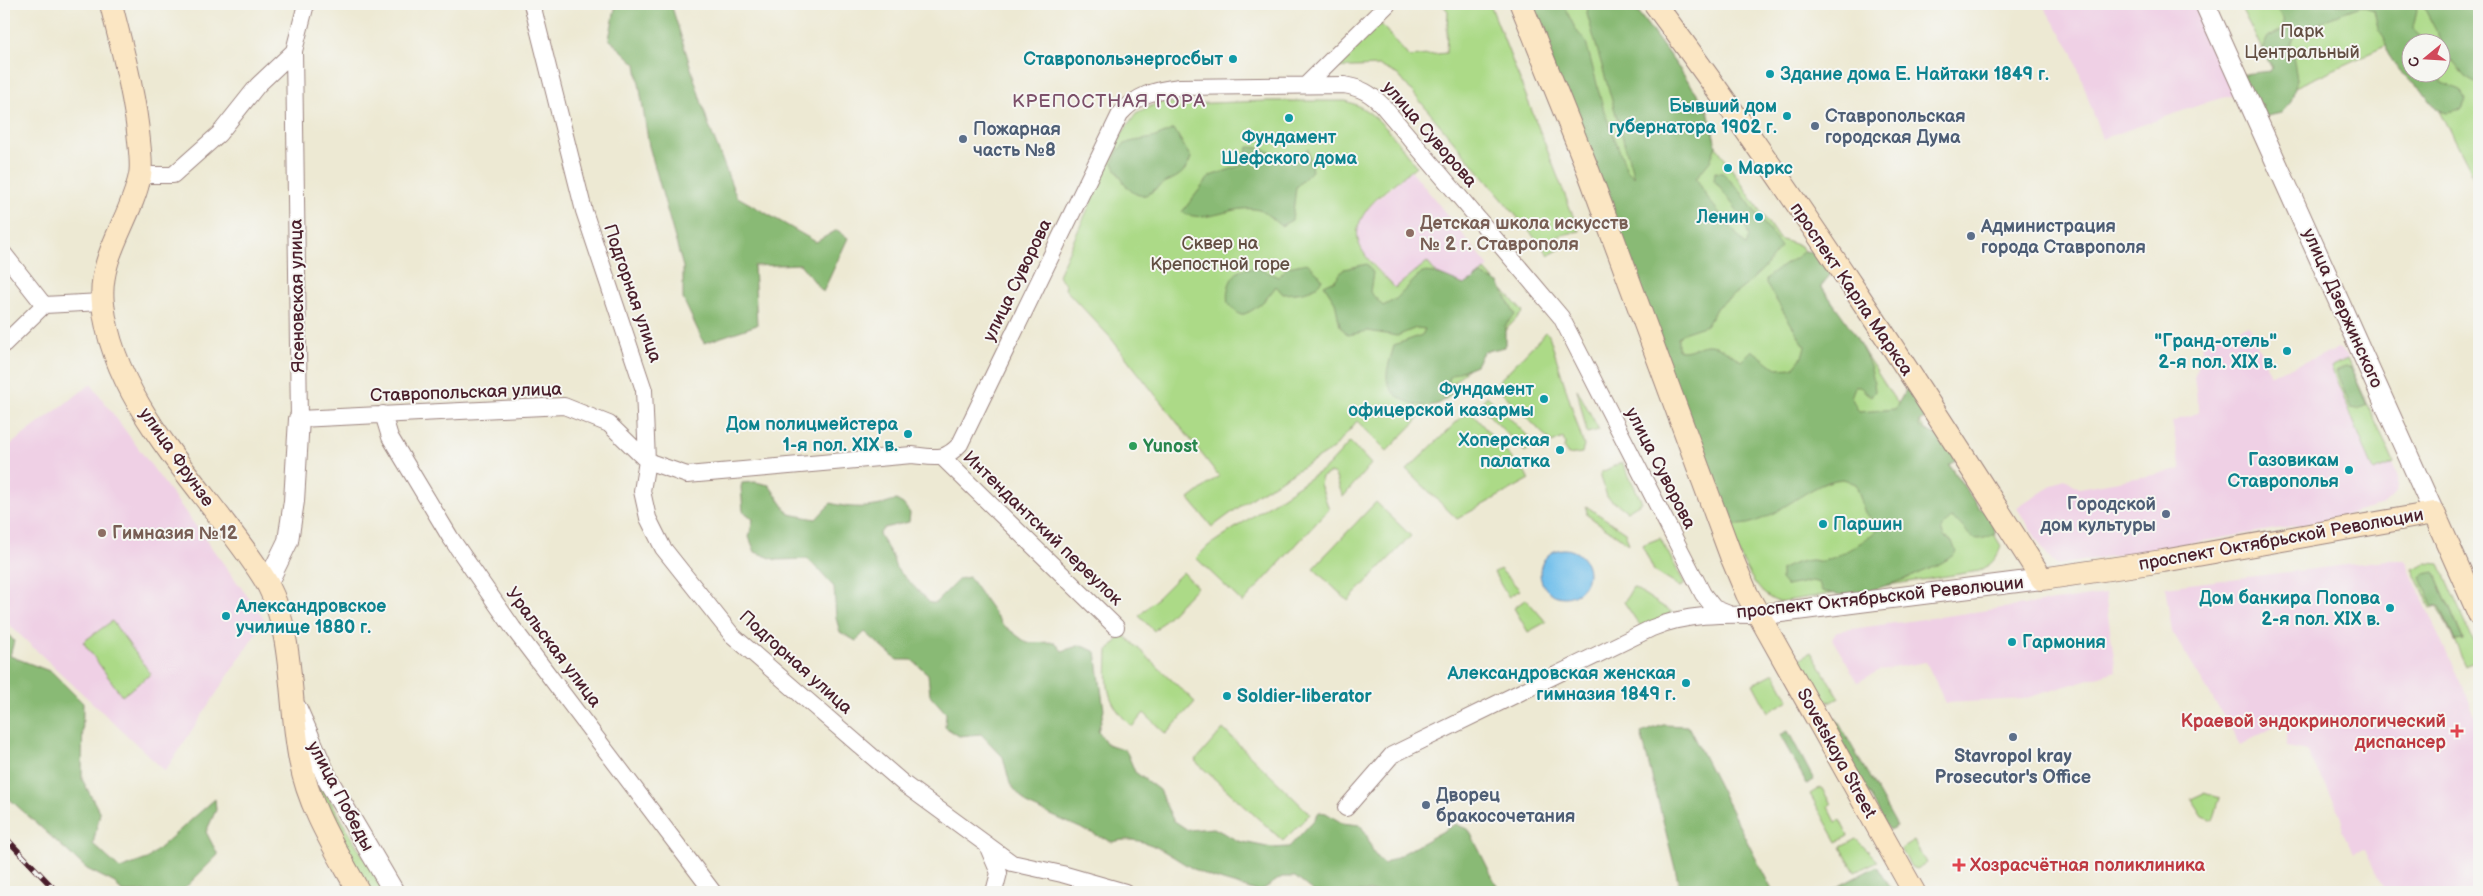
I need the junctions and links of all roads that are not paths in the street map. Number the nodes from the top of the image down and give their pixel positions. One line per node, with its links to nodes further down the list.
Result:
1 (111, 4): 10 (main road, улица Фрунзе)
2 (306, 4): 8 (street, Ясеновская улица)
3 (532, 4): 18 (street, Подгорная улица)
4 (1388, 4): 9 (street)
5 (1521, 4): 23 (main road)
6 (1655, 4): 20 (main road, проспект Карла Маркса)
7 (2204, 4): 19 (street, улица Дзержинского)
8 (294, 51): 10 (street); 16 (street, Ясеновская улица)
9 (1306, 86): 17 (street, улица Суворова); 22 (street, улица Суворова)
10 (140, 175): 12 (main road, улица Фрунзе)
11 (4, 254): 13 (street)
12 (102, 302): 13 (street); 21 (main road, улица Фрунзе)
13 (44, 305): 14 (street)
14 (4, 344)
15 (383, 414): 16 (street, Ставропольская улица); 18 (street, Ставропольская улица); 31 (street, Уральская улица)
16 (299, 419): 21 (street, Ясеновская улица)
17 (942, 458): 18 (street, Ставропольская улица); 25 (street, Интендантский переулок)
18 (647, 461): 28 (street, Подгорная улица)
19 (2434, 513): 20 (main road, проспект Октябрьской Революции); 24 (main road, улица Дзержинского)
20 (2042, 578): 23 (street, проспект Октябрьской Революции)
21 (267, 584): 26 (main road, улица Фрунзе)
22 (1729, 614): 23 (street, проспект Октябрьской Революции); 27 (street, проспект Октябрьской Революции)
23 (1758, 614): 34 (main road, Sovetskaya Street)
24 (2479, 614)
25 (1116, 627)
26 (292, 698): 29 (main road, улица Фрунзе); 30 (street, улица Победы)
27 (1346, 808)
28 (987, 845): 32 (street); 33 (street, Подгорная улица)
29 (359, 892)
30 (394, 892)
31 (713, 892)
32 (994, 892)
33 (1125, 892)
34 (1914, 892)

